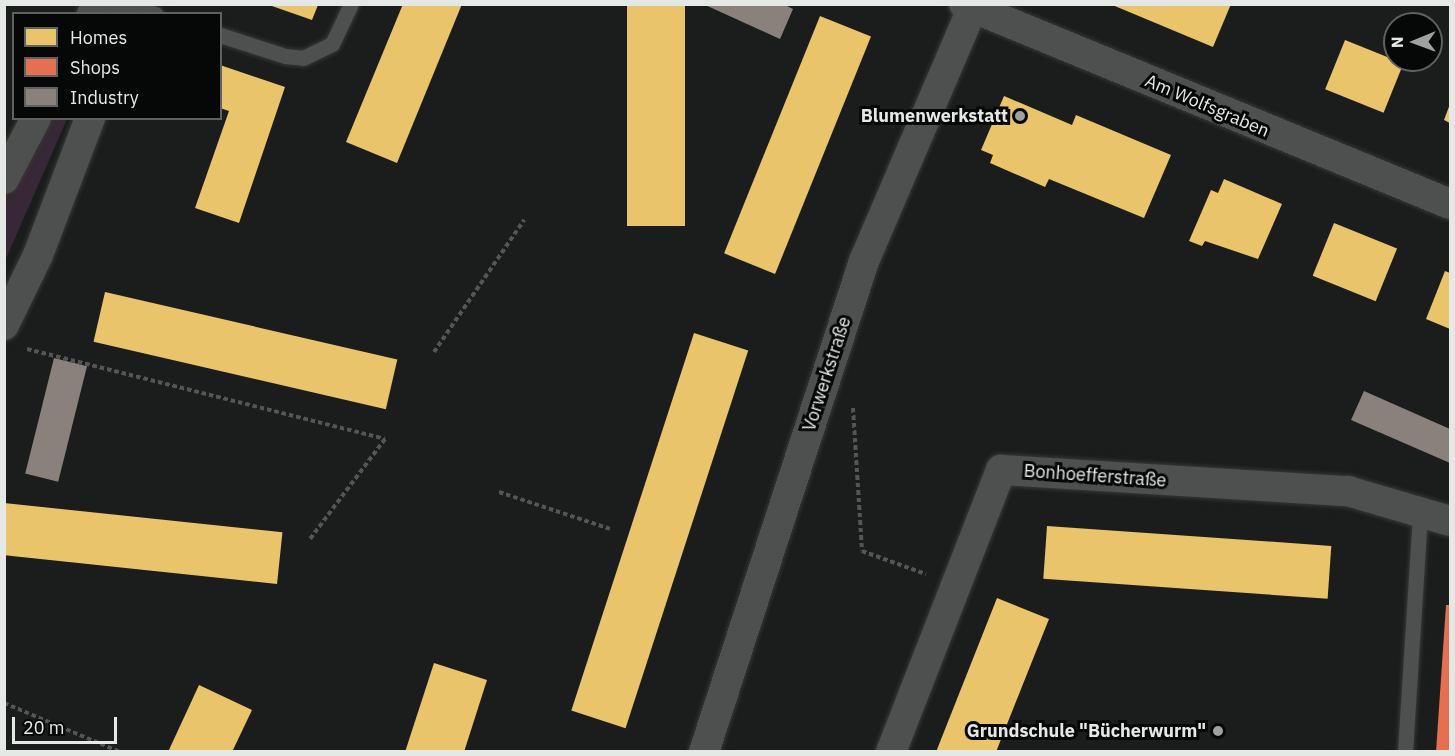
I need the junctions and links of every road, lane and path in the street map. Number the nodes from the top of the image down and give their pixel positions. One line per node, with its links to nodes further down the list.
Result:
1 (351, 4): 5 (lane)
2 (129, 5): 4 (lane)
3 (970, 6): 9 (street, Am Wolfsgraben); 22 (street, Vorwerkstraße)
4 (149, 12)
5 (222, 36)
6 (35, 120): 8 (street)
7 (89, 120): 11 (street)
8 (4, 179)
9 (1450, 204)
10 (524, 220): 12 (path)
11 (10, 336): 18 (path)
12 (434, 352)
13 (852, 397): 19 (path)
14 (499, 492): 17 (path)
15 (1420, 511): 16 (street, Bonhoefferstraße); 19 (street, Bonhoefferstraße); 24 (lane)
16 (1450, 521)
17 (610, 530)
18 (310, 539)
19 (958, 585): 23 (street, Bonhoefferstraße)
20 (4, 703): 21 (path)
21 (120, 752)
22 (704, 752)
23 (891, 752)
24 (1405, 752)

